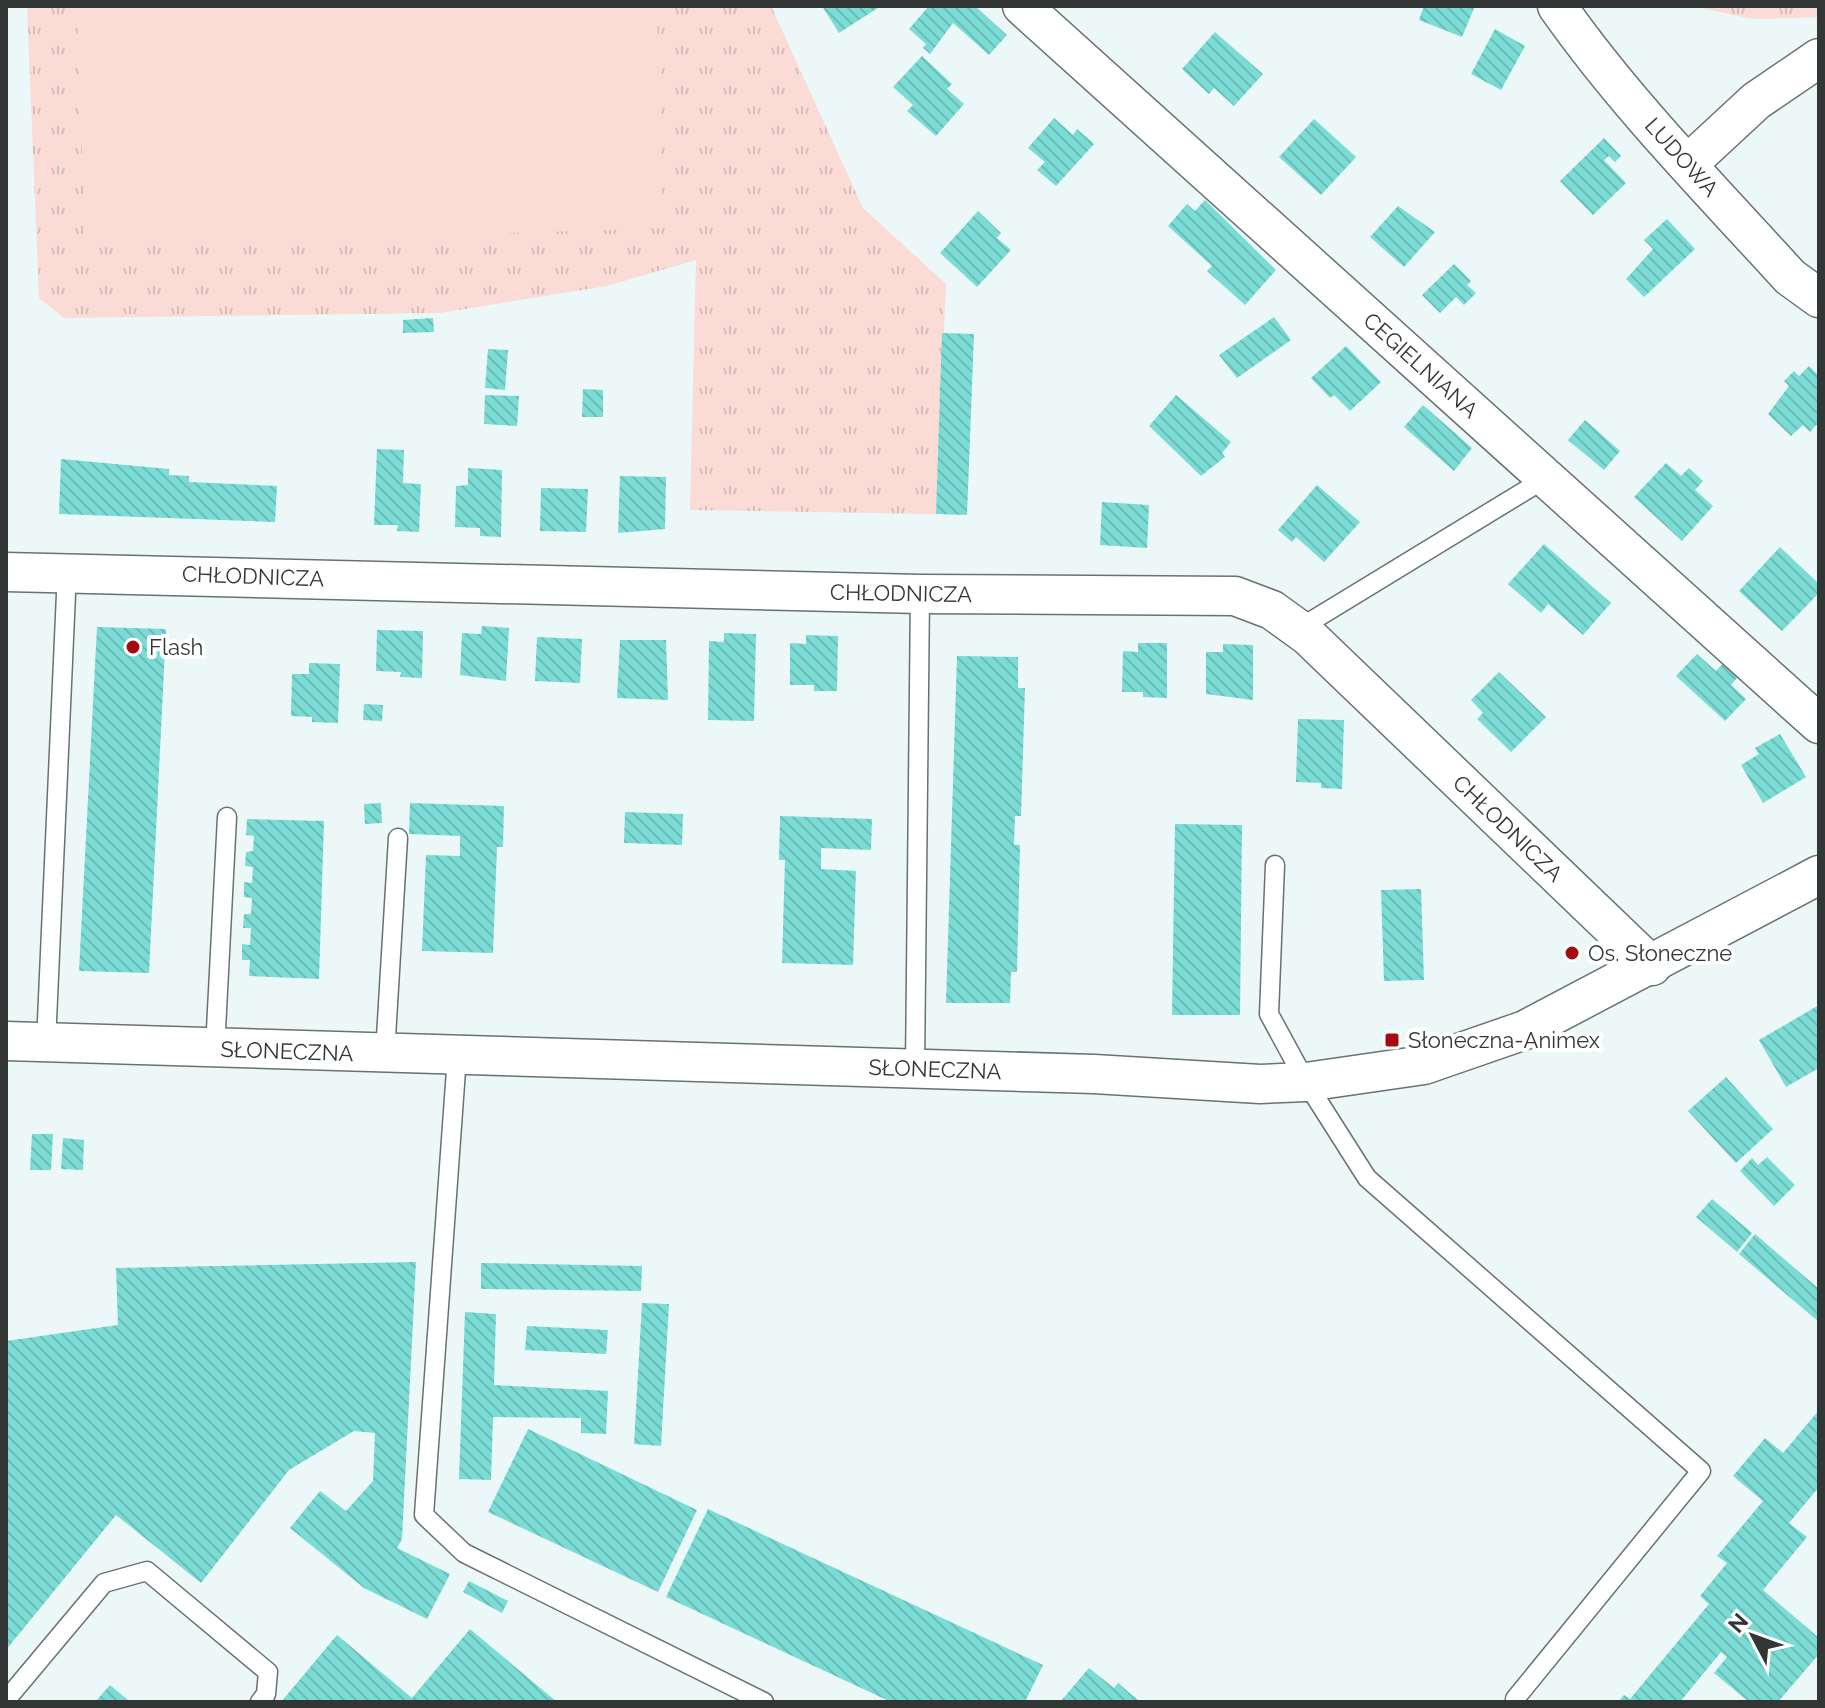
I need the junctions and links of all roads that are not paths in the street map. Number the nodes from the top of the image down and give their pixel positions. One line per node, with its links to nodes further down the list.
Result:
1 (1022, 6): 6 (street, CEGIELNIANA)
2 (1557, 6): 4 (street, LUDOWA)
3 (1819, 58): 4 (street)
4 (1688, 164): 5 (street, LUDOWA)
5 (1819, 298)
6 (1546, 478): 10 (lane); 11 (street, CEGIELNIANA)
7 (67, 571): 8 (street, CHŁODNICZA); 9 (street, CHŁODNICZA); 18 (lane)
8 (6, 572)
9 (920, 594): 10 (street, CHŁODNICZA); 22 (lane)
10 (1300, 628): 16 (street, CHŁODNICZA)
11 (1819, 724)
12 (227, 817): 19 (lane)
13 (398, 838): 20 (lane)
14 (1275, 865): 23 (lane)
15 (1819, 875): 16 (street, SŁONECZNA)
16 (1652, 966): 23 (street, SŁONECZNA)
17 (6, 1041): 18 (street, SŁONECZNA)
18 (46, 1043): 19 (street, SŁONECZNA)
19 (215, 1049): 20 (street, SŁONECZNA)
20 (385, 1054): 21 (street, SŁONECZNA)
21 (457, 1056): 22 (street, SŁONECZNA); 27 (lane)
22 (915, 1068): 23 (street, SŁONECZNA)
23 (1306, 1082): 25 (lane)
24 (12, 1699): 26 (lane)
25 (1515, 1699)
26 (260, 1702)
27 (764, 1702)

